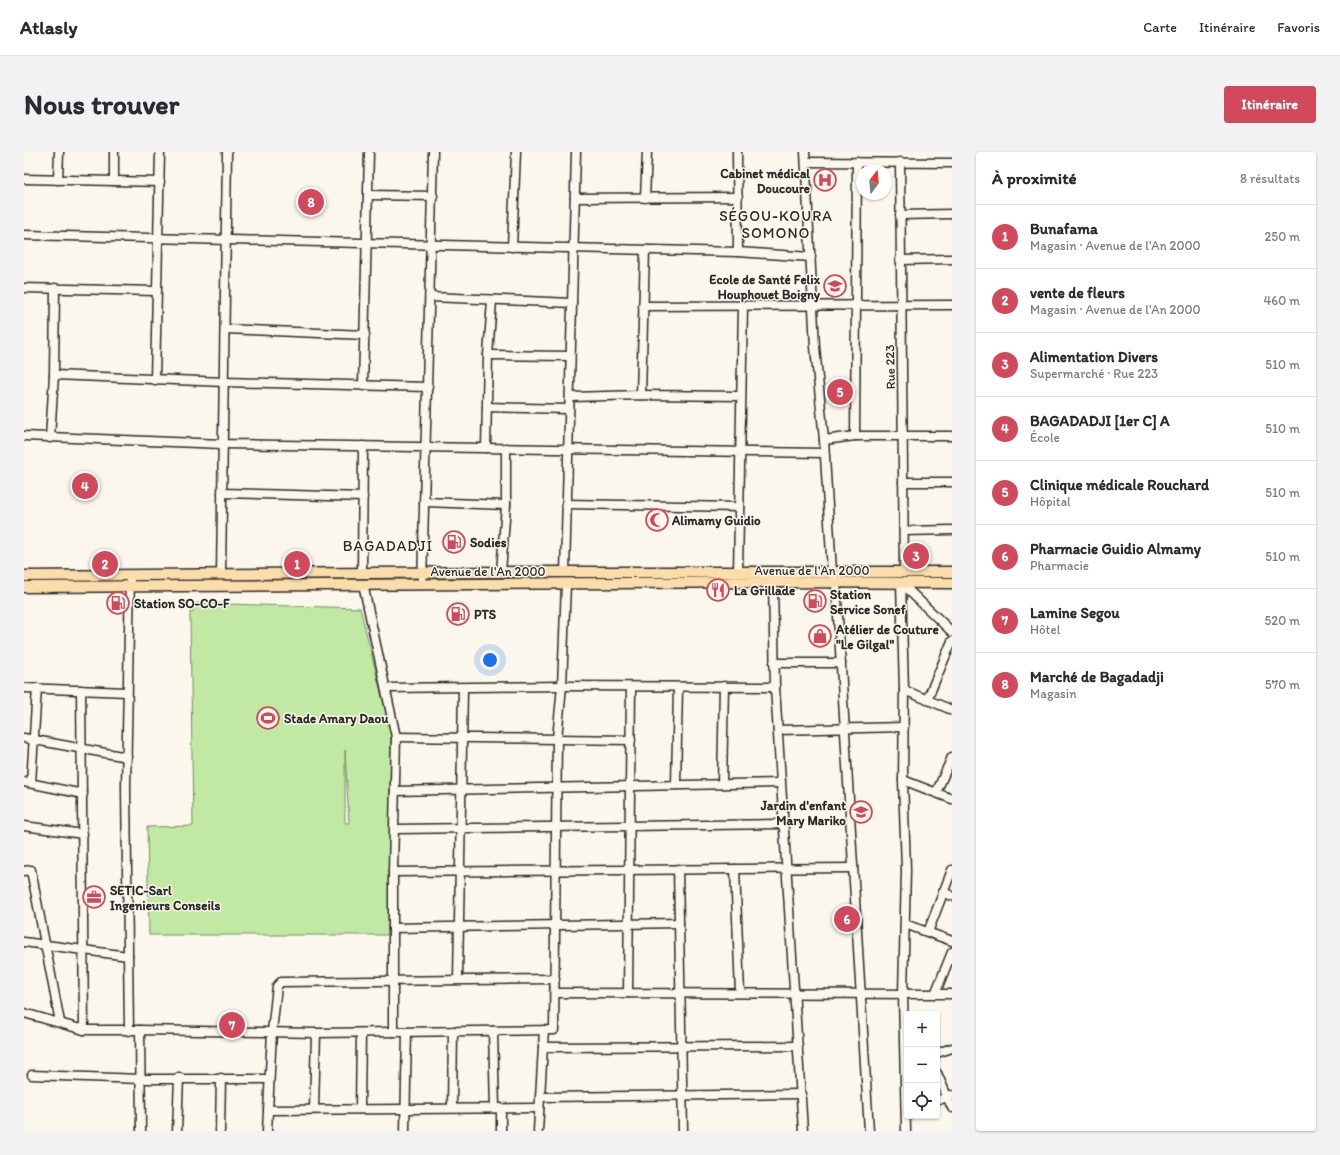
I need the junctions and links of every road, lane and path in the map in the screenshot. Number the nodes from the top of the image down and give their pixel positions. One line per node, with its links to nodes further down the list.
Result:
1 (59, 152): 17 (street)
2 (114, 152): 18 (street)
3 (160, 152): 19 (street)
4 (228, 152): 29 (street)
5 (369, 152): 20 (street)
6 (433, 152): 21 (street)
7 (516, 152): 32 (street)
8 (576, 152): 23 (street)
9 (647, 152): 24 (street)
10 (737, 152): 22 (street)
11 (805, 152): 12 (street)
12 (806, 162): 13 (street); 36 (street)
13 (857, 162): 14 (street); 49 (street)
14 (900, 162): 15 (street); 26 (street, Rue 223)
15 (952, 163)
16 (24, 179): 17 (street)
17 (58, 180): 18 (street)
18 (114, 181): 19 (street)
19 (160, 182): 28 (street)
20 (368, 194): 21 (street); 30 (street)
21 (432, 196): 31 (street)
22 (738, 196): 24 (street); 35 (street)
23 (575, 198): 24 (street); 33 (street)
24 (645, 198)
25 (952, 214): 26 (street)
26 (900, 215): 38 (street, Rue 223)
27 (24, 235): 28 (street)
28 (157, 238): 29 (street); 41 (street)
29 (226, 240): 30 (street); 51 (street)
30 (366, 243): 31 (street); 52 (street)
31 (431, 245): 32 (street); 42 (street)
32 (512, 247): 33 (street)
33 (573, 248): 34 (street); 44 (street)
34 (645, 250): 35 (street); 46 (street)
35 (738, 252): 36 (street)
36 (811, 257): 48 (street)
37 (952, 259): 38 (street)
38 (900, 260): 50 (street, Rue 223)
39 (24, 288): 40 (street)
40 (55, 288): 41 (street); 55 (street)
41 (156, 291): 56 (street)
42 (430, 297): 43 (street); 59 (street)
43 (492, 301): 44 (street); 53 (street)
44 (572, 303): 54 (street)
45 (952, 305): 50 (street)
46 (643, 306): 47 (street); 60 (street)
47 (743, 306): 48 (street); 61 (street)
48 (813, 306): 49 (street); 70 (street)
49 (857, 306): 50 (street); 66 (street)
50 (901, 306): 67 (street, Rue 223)
51 (225, 330): 52 (street); 57 (street)
52 (365, 334): 58 (street)
53 (488, 355): 54 (street); 63 (street)
54 (569, 356): 62 (street)
55 (54, 375): 56 (street); 69 (street)
56 (155, 380): 57 (street)
57 (224, 382): 58 (street); 71 (street)
58 (363, 386): 59 (street)
59 (428, 387): 73 (street)
60 (641, 395): 61 (street); 62 (street)
61 (741, 396): 77 (street)
62 (571, 397): 64 (street)
63 (487, 407): 64 (street); 74 (street)
64 (568, 408): 76 (street)
65 (24, 436): 69 (street)
66 (855, 436): 67 (street); 70 (street)
67 (902, 436): 68 (street); 79 (street, Rue 223)
68 (952, 436)
69 (50, 438): 71 (street)
70 (824, 440): 78 (street)
71 (222, 444): 72 (street); 81 (street)
72 (363, 446): 73 (street); 82 (street)
73 (425, 447): 74 (street); 83 (street)
74 (486, 448): 75 (street)
75 (506, 448): 76 (street); 85 (street)
76 (568, 449): 77 (street); 84 (street)
77 (740, 451): 78 (street); 86 (street)
78 (824, 453): 91 (street)
79 (903, 482): 80 (street); 88 (street, Rue 223)
80 (952, 482)
81 (222, 493): 82 (street); 97 (street)
82 (363, 497): 99 (street)
83 (424, 502): 85 (street); 94 (street)
84 (566, 504): 86 (street); 95 (street)
85 (506, 505): 89 (street)
86 (739, 507): 90 (street)
87 (952, 530): 88 (street)
88 (904, 531): 92 (street, Rue 223)
89 (501, 572): 94 (main road, Avenue de l'An 2000); 95 (main road, Avenue de l'An 2000)
90 (738, 572): 91 (main road, Avenue de l'An 2000); 95 (main road, Avenue de l'An 2000)
91 (832, 572): 92 (main road, Avenue de l'An 2000); 101 (street)
92 (904, 572): 93 (main road, Avenue de l'An 2000)
93 (952, 572)
94 (422, 573): 99 (main road, Avenue de l'An 2000); 105 (street)
95 (565, 573)
96 (130, 575): 97 (main road, Avenue de l'An 2000); 98 (main road, Avenue de l'An 2000); 106 (street)
97 (221, 575): 99 (main road, Avenue de l'An 2000)
98 (24, 576)
99 (363, 579): 105 (main road, Avenue de l'An 2000); 106 (main road, Avenue de l'An 2000); 118 (street)
100 (773, 582): 101 (main road, Avenue de l'An 2000); 104 (main road, Avenue de l'An 2000); 110 (street)
101 (836, 583): 102 (main road, Avenue de l'An 2000); 111 (street)
102 (901, 583): 103 (main road, Avenue de l'An 2000); 108 (street); 122 (street)
103 (952, 583)
104 (566, 584): 105 (main road, Avenue de l'An 2000); 112 (street)
105 (422, 585)
106 (129, 586): 107 (main road, Avenue de l'An 2000); 123 (street)
107 (24, 587)
108 (952, 632)
109 (952, 641): 124 (street)
110 (774, 663): 111 (street); 115 (street)
111 (841, 663): 127 (street)
112 (562, 686): 114 (street); 119 (street); 132 (street)
113 (724, 686): 115 (street); 120 (street); 141 (street)
114 (631, 687): 120 (street); 134 (street)
115 (775, 687): 128 (street)
116 (24, 688): 117 (street)
117 (37, 688): 121 (street); 133 (street)
118 (386, 688): 119 (street); 129 (street)
119 (463, 688): 130 (street)
120 (678, 688): 142 (street)
121 (81, 690): 123 (street); 135 (street)
122 (904, 690): 124 (street); 126 (street)
123 (127, 692): 136 (street)
124 (927, 700): 125 (street)
125 (952, 710)
126 (904, 727): 127 (street); 138 (street)
127 (845, 728): 128 (street); 158 (street)
128 (778, 730): 140 (street)
129 (396, 737): 130 (street); 146 (street)
130 (462, 737): 132 (street); 145 (street)
131 (24, 738): 133 (street)
132 (557, 739): 134 (street); 144 (street)
133 (34, 740): 135 (street); 139 (street)
134 (630, 740): 143 (street)
135 (82, 749): 136 (street); 148 (street)
136 (127, 757): 181 (street)
137 (952, 757): 147 (street)
138 (903, 780): 147 (street); 171 (street)
139 (28, 782): 148 (street)
140 (780, 783): 141 (street); 150 (street)
141 (722, 784): 142 (street)
142 (676, 785): 143 (street)
143 (630, 786): 144 (street); 152 (street)
144 (556, 788): 145 (street); 153 (street)
145 (461, 790): 146 (street); 154 (street)
146 (395, 791): 155 (street)
147 (936, 793): 149 (street)
148 (83, 794): 156 (street)
149 (952, 799)
150 (783, 824): 152 (street); 157 (street)
151 (24, 826): 156 (street)
152 (630, 826): 153 (street); 163 (street)
153 (556, 827): 154 (street); 162 (street)
154 (461, 828): 155 (street); 165 (street)
155 (394, 829): 166 (street)
156 (83, 834): 179 (street)
157 (787, 868): 158 (street); 160 (street); 189 (street)
158 (853, 868): 190 (street)
159 (678, 869): 160 (street); 163 (street); 169 (street)
160 (735, 869): 188 (street)
161 (24, 870): 178 (street)
162 (556, 870): 163 (street); 165 (street); 172 (street)
163 (630, 870): 170 (street)
164 (952, 870): 167 (street)
165 (461, 871): 166 (street); 173 (street)
166 (393, 872): 174 (street)
167 (943, 892): 168 (street); 175 (street)
168 (952, 896)
169 (679, 923): 170 (street); 187 (street)
170 (629, 924): 172 (street); 186 (street)
171 (905, 924): 175 (street); 191 (street)
172 (555, 925): 173 (street); 183 (street)
173 (459, 927): 174 (street); 182 (street)
174 (393, 928): 184 (street)
175 (928, 932): 176 (street)
176 (952, 941)
177 (24, 942): 178 (street)
178 (46, 945): 179 (street); 195 (street)
179 (83, 950): 181 (street); 196 (street)
180 (952, 952): 192 (street)
181 (128, 956): 199 (street)
182 (458, 979): 183 (street); 184 (street)
183 (555, 979): 185 (street)
184 (393, 980): 201 (street); 202 (street)
185 (554, 993): 186 (street); 198 (street)
186 (628, 994): 187 (street)
187 (680, 994): 188 (street); 209 (street)
188 (740, 994): 189 (street)
189 (795, 994): 190 (street); 207 (street)
190 (861, 994): 191 (street); 242 (street)
191 (903, 994): 192 (street); 210 (street)
192 (935, 994): 193 (street)
193 (952, 994)
194 (24, 1013): 195 (street)
195 (60, 1022): 196 (street)
196 (84, 1030): 199 (street)
197 (140, 1030): 199 (street); 201 (street); 217 (street)
198 (544, 1030): 200 (street); 208 (street)
199 (129, 1031)
200 (493, 1031): 204 (street); 225 (street)
201 (272, 1032): 205 (street); 218 (street)
202 (393, 1032): 203 (street); 206 (street)
203 (407, 1032): 204 (street); 230 (street)
204 (453, 1032): 224 (street)
205 (316, 1033): 206 (street); 228 (street)
206 (361, 1033): 229 (street)
207 (798, 1046): 209 (street); 219 (street)
208 (543, 1047): 209 (street); 220 (street)
209 (681, 1047): 221 (street)
210 (905, 1047)
211 (952, 1048): 212 (street)
212 (940, 1053)
213 (32, 1074): 217 (street)
214 (179, 1078): 215 (street); 217 (street); 234 (street)
215 (221, 1078): 218 (street); 235 (street)
216 (940, 1078): 222 (street)
217 (141, 1079): 233 (street)
218 (269, 1079): 231 (street)
219 (802, 1094): 221 (street); 241 (street)
220 (540, 1096): 221 (street); 226 (street)
221 (682, 1096): 240 (street)
222 (950, 1096): 223 (street); 227 (street)
223 (940, 1100)
224 (452, 1108): 225 (street); 230 (street)
225 (498, 1108): 226 (street); 238 (street)
226 (539, 1108): 239 (street)
227 (952, 1108)
228 (314, 1109): 229 (street); 231 (street)
229 (360, 1109): 230 (street)
230 (406, 1109): 237 (street)
231 (268, 1110): 236 (street)
232 (906, 1119): 243 (street)
233 (141, 1131)
234 (177, 1131)
235 (220, 1131)
236 (267, 1131)
237 (405, 1131)
238 (501, 1131)
239 (538, 1131)
240 (683, 1131)
241 (803, 1131)
242 (869, 1131)
243 (906, 1131)

